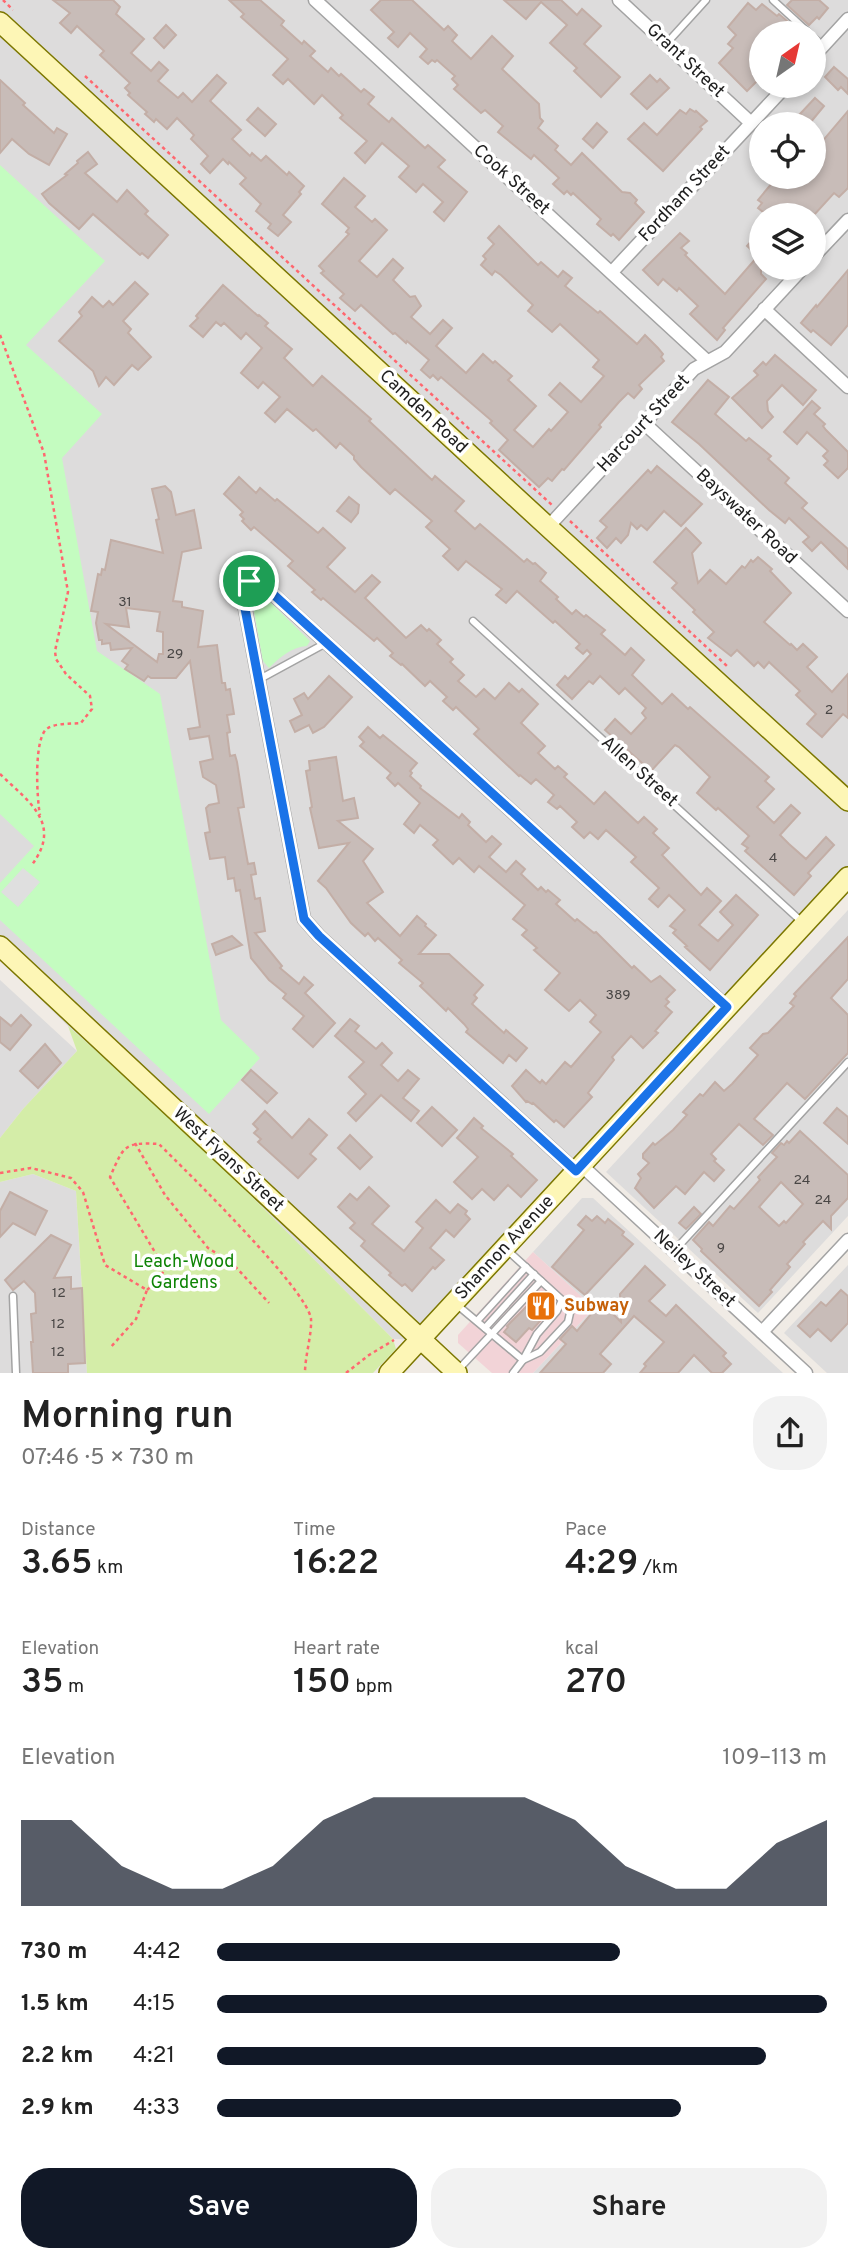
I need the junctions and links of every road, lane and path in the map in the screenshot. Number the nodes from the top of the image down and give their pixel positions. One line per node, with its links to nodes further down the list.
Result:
1 (3, 0): 6 (path)
2 (315, 0): 18 (street, Cook Street)
3 (619, 0): 10 (street, Grant Street)
4 (706, 0): 10 (lane)
5 (773, 0): 8 (lane)
6 (6, 16): 25 (street, Camden Road)
7 (848, 19): 9 (street)
8 (796, 21)
9 (826, 39)
10 (666, 44): 14 (street, Grant Street)
11 (84, 75): 25 (path)
12 (774, 98): 13 (street, Fordham Street)
13 (761, 112)
14 (749, 120)
15 (749, 124): 18 (street, Fordham Street)
16 (848, 220): 17 (street)
17 (826, 243)
18 (612, 272): 22 (street, Cook Street)
19 (792, 280): 20 (street, Harcourt Street)
20 (764, 309): 22 (street, Harcourt Street); 23 (street)
21 (0, 335): 33 (path)
22 (707, 361): 24 (street, Harcourt Street)
23 (848, 387)
24 (645, 424): 25 (street, Harcourt Street); 26 (street, Bayswater Road)
25 (554, 520): 29 (path); 32 (street, Camden Road)
26 (848, 611)
27 (473, 621): 36 (lane, Allen Street)
28 (326, 643): 30 (lane); 30 (street, Neiley Street); 38 (street)
29 (735, 673)
30 (258, 680): 41 (street, Neiley Street)
31 (0, 774): 33 (path)
32 (848, 801)
33 (40, 815): 34 (path)
34 (31, 866)
35 (848, 877): 36 (street, Shannon Avenue)
36 (805, 924): 38 (street, Shannon Avenue)
37 (0, 946): 58 (street, West Fyans Street)
38 (727, 1007): 41 (street, Shannon Avenue)
39 (848, 1062): 45 (lane)
40 (135, 1143): 49 (path); 53 (path); 63 (path)
41 (578, 1168): 44 (street, Shannon Avenue); 45 (street, Neiley Street)
42 (0, 1173): 49 (path)
43 (848, 1240): 56 (street)
44 (505, 1248): 46 (lane); 52 (street, Shannon Avenue)
45 (674, 1251): 56 (street, Neiley Street)
46 (526, 1267): 47 (lane); 54 (lane)
47 (534, 1274): 48 (lane); 55 (lane)
48 (541, 1281): 51 (lane); 57 (lane)
49 (147, 1290): 60 (path)
50 (13, 1296): 62 (lane)
51 (562, 1300): 61 (lane); 61 (lane)
52 (454, 1302): 54 (lane); 58 (street, Shannon Avenue)
53 (269, 1303)
54 (477, 1321): 55 (lane)
55 (485, 1328): 57 (lane)
56 (762, 1332): 68 (street, Neiley Street)
57 (493, 1335): 61 (lane); 66 (lane)
58 (420, 1339): 65 (street, Shannon Avenue); 66 (street, West Fyans Street)
59 (394, 1340): 64 (path)
60 (110, 1348)
61 (523, 1360): 67 (lane)
62 (16, 1373)
63 (305, 1373)
64 (345, 1373)
65 (390, 1373)
66 (457, 1373)
67 (513, 1373)
68 (806, 1373)

